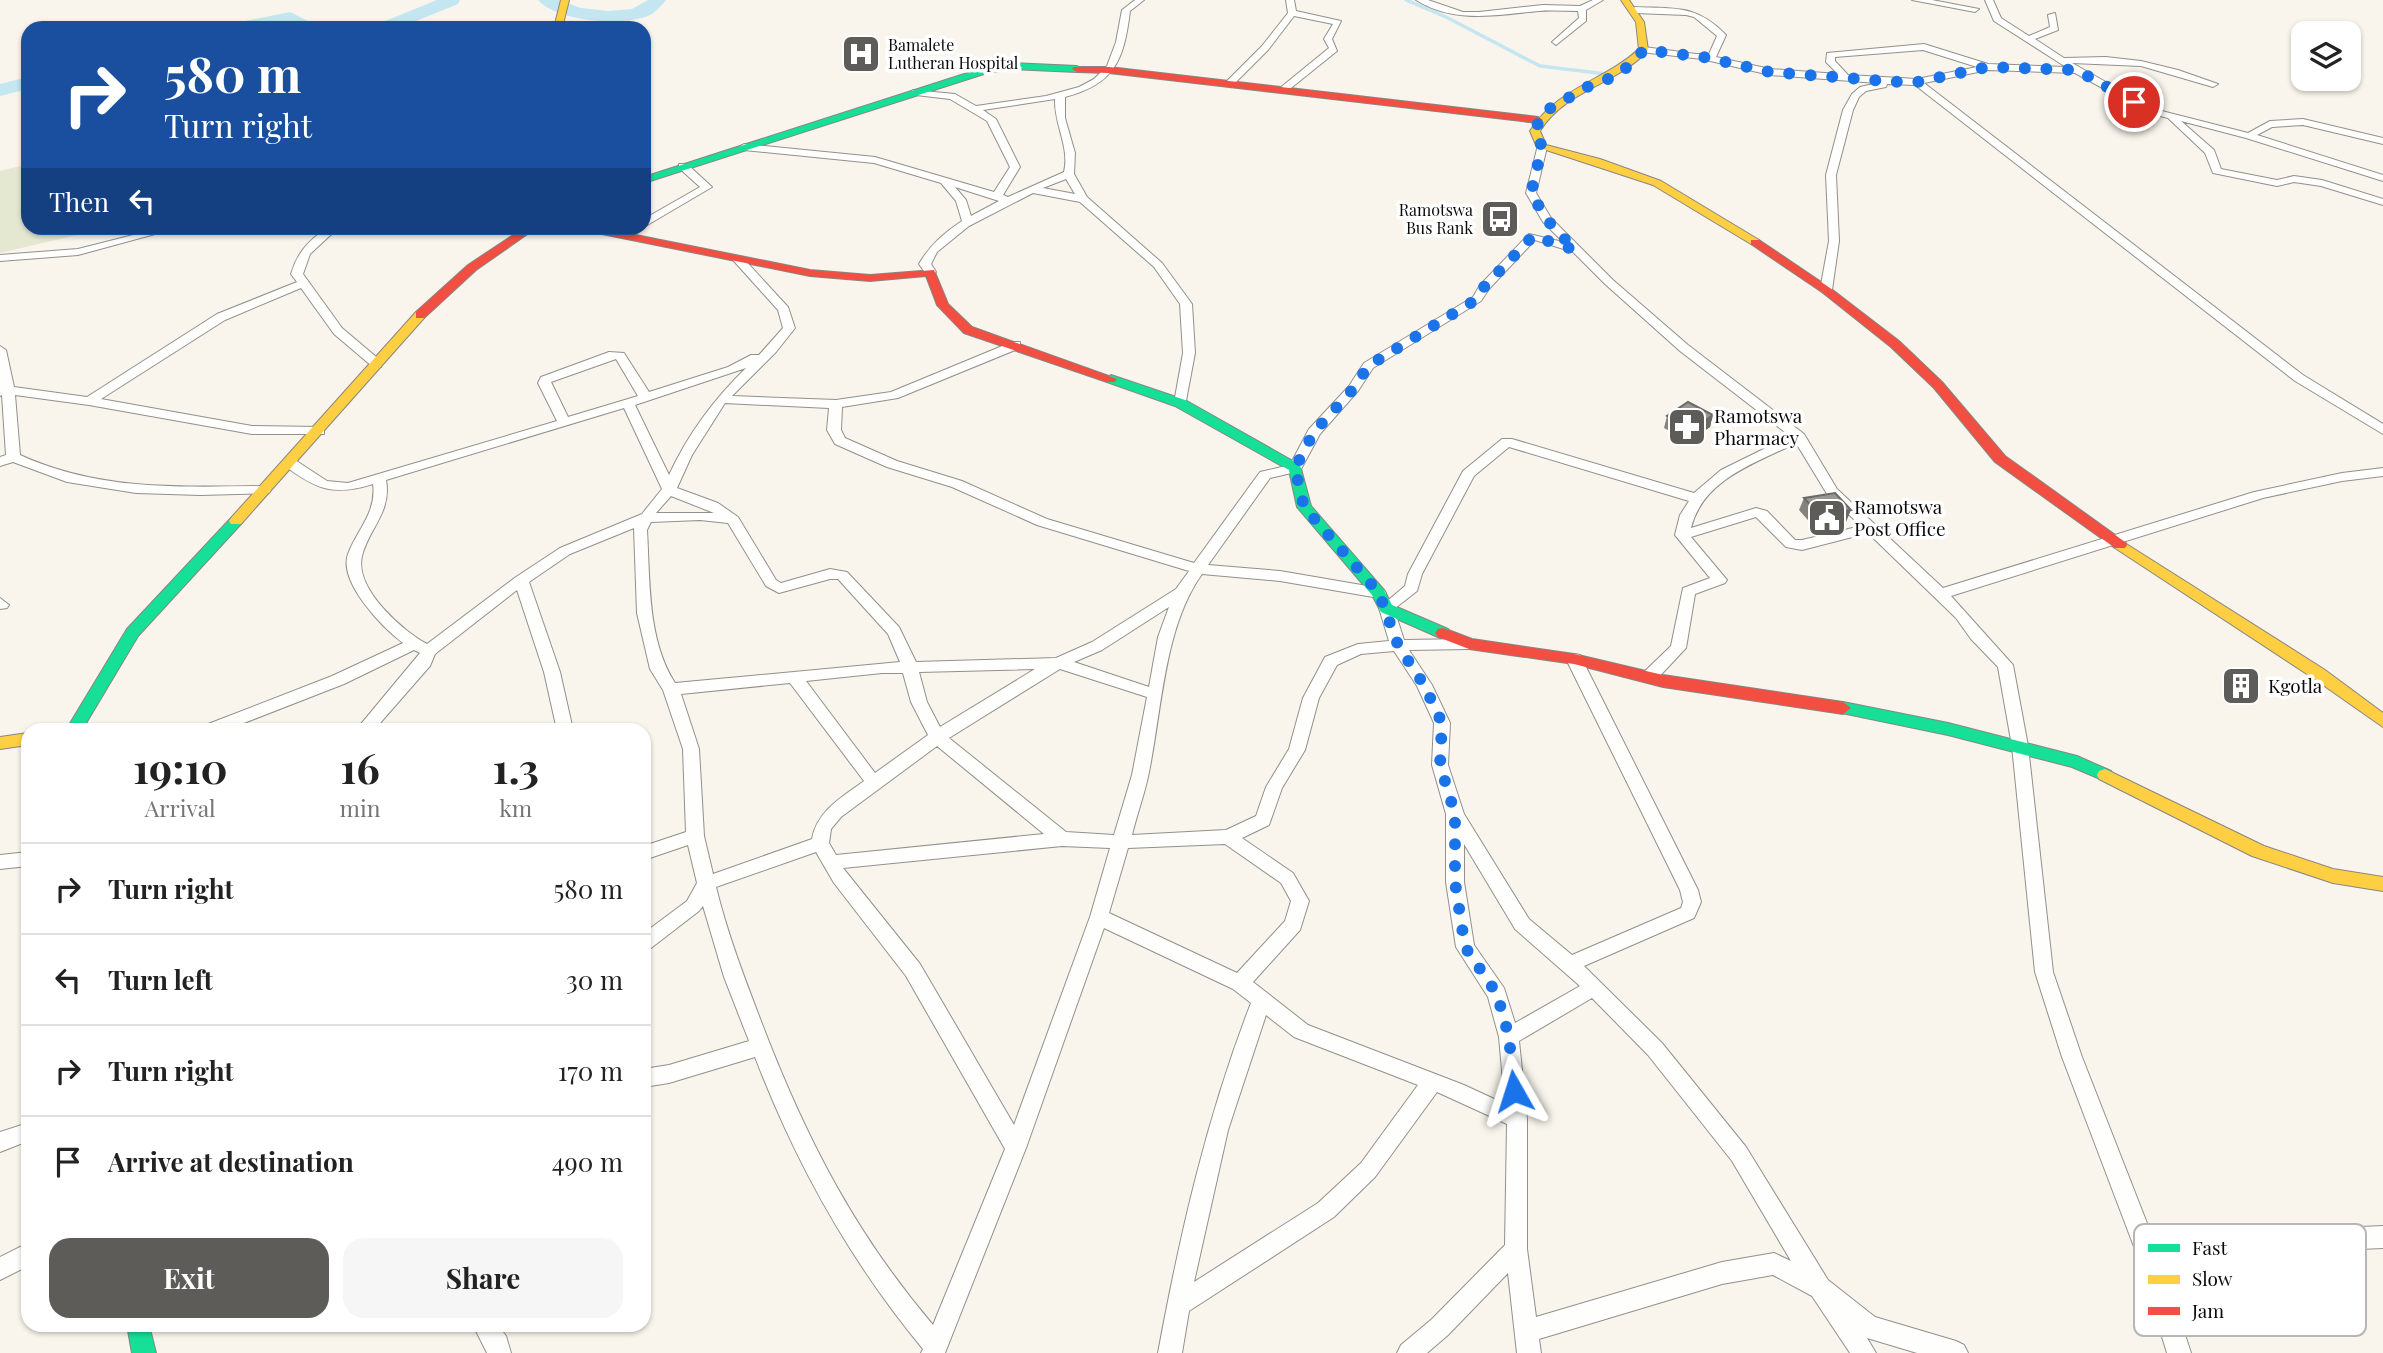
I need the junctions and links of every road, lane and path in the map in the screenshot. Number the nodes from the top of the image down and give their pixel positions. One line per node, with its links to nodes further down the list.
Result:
1 (565, 0): 16 (street)
2 (1140, 0): 23 (street)
3 (1290, 0): 13 (street)
4 (1420, 0): 11 (street)
5 (1599, 0): 6 (street); 11 (street)
6 (1604, 0)
7 (1916, 0): 12 (street)
8 (1961, 0): 12 (street)
9 (1989, 0): 15 (street)
10 (1630, 5): 19 (street); 20 (street)
11 (1582, 9): 18 (street)
12 (1975, 9): 15 (street)
13 (1292, 13): 28 (street); 30 (street)
14 (2052, 15): 17 (street)
15 (1997, 19): 17 (street)
16 (560, 21)
17 (2028, 39): 21 (street)
18 (1556, 42)
19 (1644, 50): 20 (street); 35 (street)
20 (1703, 57): 25 (street)
21 (2065, 60): 24 (street); 29 (street)
22 (1988, 67): 24 (street); 25 (street); 27 (street)
23 (1109, 70): 28 (street); 31 (street); 32 (street)
24 (2077, 70): 34 (street)
25 (1844, 77): 26 (street)
26 (1899, 82): 27 (street); 59 (street)
27 (1917, 82): 73 (street)
28 (1229, 84): 30 (street)
29 (2213, 85)
30 (1283, 90): 35 (street)
31 (916, 92): 33 (street); 38 (street)
32 (1060, 94): 33 (street); 40 (street)
33 (974, 109): 45 (street)
34 (2171, 118): 36 (street); 47 (street)
35 (1539, 128): 54 (street); 59 (street)
36 (2249, 136): 37 (street); 42 (street)
37 (2383, 141)
38 (744, 147): 39 (street); 43 (street)
39 (683, 166): 41 (street); 48 (street)
40 (1069, 174): 44 (street); 46 (street)
41 (651, 177)
42 (2383, 178)
43 (941, 180): 45 (street); 49 (street)
44 (1031, 189): 45 (street); 46 (street)
45 (1002, 198): 49 (street)
46 (1083, 199): 69 (street)
47 (2383, 202)
48 (651, 220)
49 (968, 223): 57 (street)
50 (145, 235): 55 (street)
51 (323, 235): 58 (street)
52 (518, 235): 63 (street)
53 (642, 235): 56 (street)
54 (1575, 250): 74 (street); 77 (street)
55 (0, 258)
56 (738, 260): 57 (street); 61 (street)
57 (930, 272): 60 (street)
58 (302, 284): 63 (street); 67 (street)
59 (1826, 290): 87 (street)
60 (1016, 345): 69 (street); 70 (street)
61 (772, 349): 65 (street); 66 (street)
62 (0, 350): 64 (street)
63 (377, 364): 72 (street)
64 (4, 391): 67 (street); 75 (street)
65 (645, 397): 68 (street); 71 (street)
66 (721, 399): 70 (street); 81 (street)
67 (89, 401): 72 (street)
68 (628, 403): 71 (street); 81 (street)
69 (1180, 403): 77 (street)
70 (836, 404): 88 (street)
71 (564, 422): 79 (street)
72 (319, 431): 76 (street)
73 (2382, 434)
74 (1799, 437): 82 (street); 85 (street)
75 (7, 459): 80 (street)
76 (290, 463): 79 (street); 80 (street)
77 (1295, 468): 88 (street); 92 (street)
78 (2383, 472): 87 (street)
79 (379, 479): 94 (street)
80 (264, 490): 105 (street)
81 (669, 490): 83 (street); 84 (street)
82 (1695, 498): 86 (street); 92 (street)
83 (645, 518): 84 (street); 89 (street); 102 (street)
84 (733, 520): 99 (street)
85 (1871, 528): 86 (street); 91 (street)
86 (1682, 535): 100 (street)
87 (2111, 539): 91 (street); 104 (street)
88 (1199, 569): 90 (street); 92 (street)
89 (520, 580): 96 (street); 108 (street)
90 (1181, 592): 98 (street); 103 (street)
91 (1941, 594): 112 (street)
92 (1382, 601): 93 (street); 95 (street)
93 (1469, 643): 95 (street); 97 (street)
94 (414, 644): 96 (street); 106 (street)
95 (1398, 645): 114 (street); 116 (street)
96 (429, 652): 107 (street)
97 (1574, 659): 100 (street); 128 (street)
98 (1058, 663): 99 (street); 103 (street); 109 (street)
99 (909, 666): 101 (street); 109 (street)
100 (1649, 677): 112 (street)
101 (795, 678): 102 (street); 113 (street)
102 (671, 689): 115 (street)
103 (1154, 694): 118 (street)
104 (2383, 721)
105 (79, 723)
106 (227, 723)
107 (370, 723)
108 (564, 723)
109 (937, 737): 113 (street); 117 (street)
110 (21, 740): 111 (street)
111 (0, 743)
112 (2020, 746): 125 (street); 138 (street)
113 (874, 783): 119 (street)
114 (1455, 814): 128 (street); 132 (street)
115 (695, 836): 120 (street); 124 (street)
116 (1228, 837): 118 (street); 129 (street)
117 (1062, 839): 118 (street); 123 (street)
118 (1120, 842): 126 (street)
119 (820, 843): 123 (street); 124 (street)
120 (651, 851)
121 (21, 860): 122 (street)
122 (0, 862)
123 (831, 862): 137 (street)
124 (707, 883): 127 (street); 133 (street)
125 (2383, 884)
126 (1099, 917): 129 (street); 137 (street)
127 (651, 938)
128 (1570, 964): 130 (street)
129 (1240, 983): 131 (street)
130 (1593, 988): 132 (street); 142 (street)
131 (1261, 1002): 135 (street); 143 (street)
132 (1509, 1037): 136 (street)
133 (759, 1047): 134 (street); 148 (street)
134 (651, 1077)
135 (1432, 1083): 136 (street); 143 (street)
136 (1517, 1119): 139 (street)
137 (1016, 1148): 148 (street)
138 (2136, 1224)
139 (1516, 1249): 147 (street); 152 (street)
140 (21, 1258): 141 (street)
141 (0, 1269)
142 (1820, 1288): 147 (street); 153 (street); 154 (street)
143 (1178, 1305): 151 (street)
144 (140, 1332): 149 (street)
145 (489, 1332): 150 (street)
146 (2174, 1336): 155 (street)
147 (1527, 1342)
148 (934, 1349)
149 (144, 1353)
150 (499, 1353)
151 (1170, 1353)
152 (1409, 1353)
153 (1864, 1353)
154 (1956, 1353)
155 (2179, 1353)

